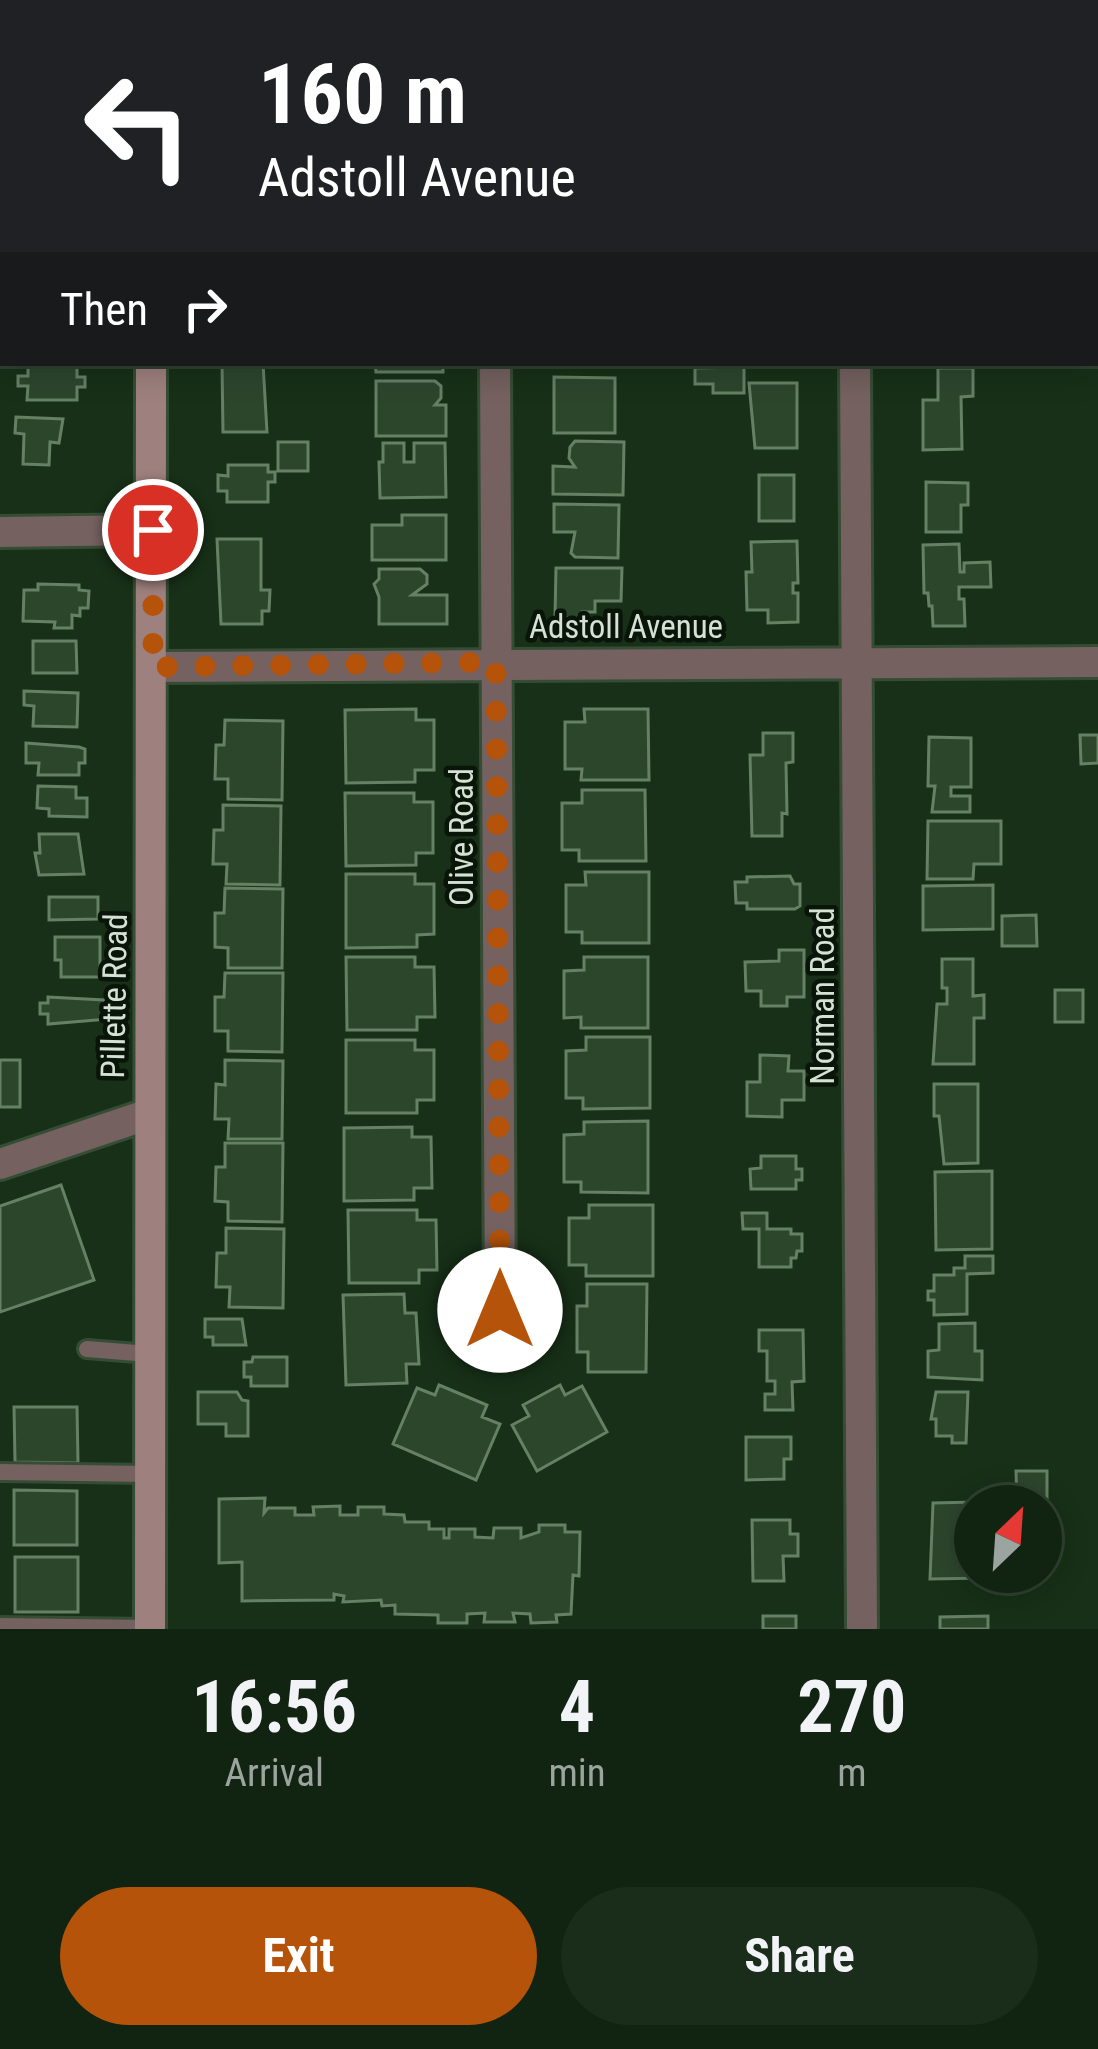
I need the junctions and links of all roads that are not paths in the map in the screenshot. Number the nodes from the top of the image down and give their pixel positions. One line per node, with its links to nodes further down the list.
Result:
1 (151, 366): 4 (street, Pillette Road)
2 (495, 366): 6 (street, Olive Road)
3 (855, 366): 8 (street, Norman Road)
4 (153, 530): 5 (street); 9 (street, Pillette Road)
5 (0, 532)
6 (496, 662): 8 (street, Adstoll Avenue); 9 (street, Adstoll Avenue); 12 (street, Olive Road)
7 (1098, 662): 8 (street, Adstoll Avenue)
8 (856, 663): 19 (street, Norman Road)
9 (153, 667): 10 (street, Pillette Road)
10 (149, 1114): 11 (street); 14 (street, Pillette Road)
11 (0, 1164)
12 (500, 1310)
13 (87, 1349): 14 (lane)
14 (149, 1354): 16 (street, Pillette Road)
15 (0, 1472): 16 (lane)
16 (149, 1474): 18 (street, Pillette Road)
17 (0, 1626): 18 (lane)
18 (150, 1628)
19 (862, 1629)

